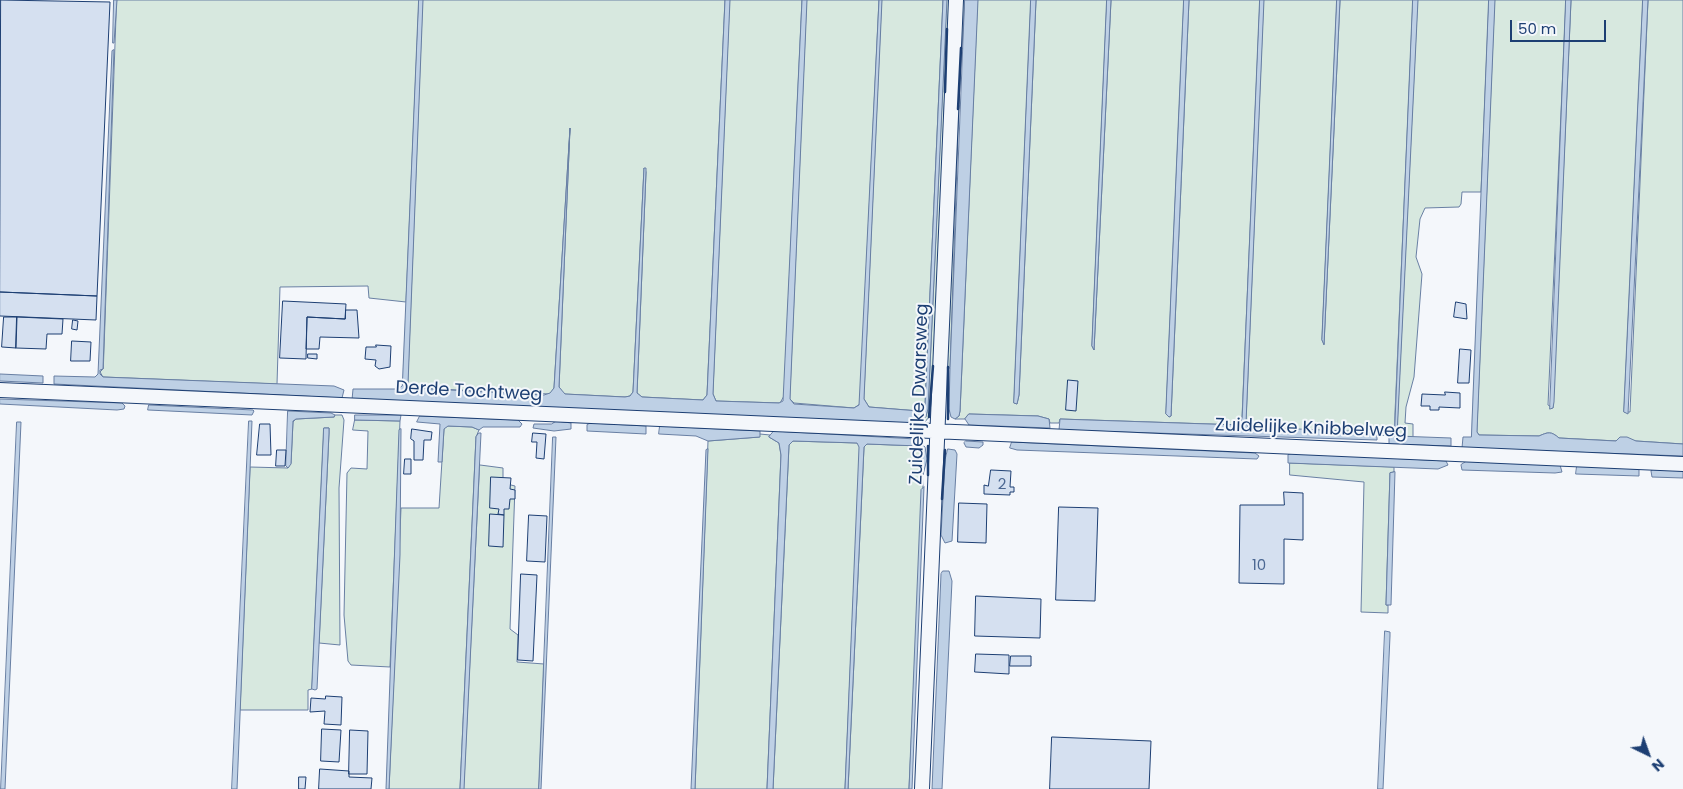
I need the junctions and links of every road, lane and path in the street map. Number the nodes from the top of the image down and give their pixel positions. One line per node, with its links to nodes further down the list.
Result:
1 (956, 0): 3 (street, Zuidelijke Dwarsweg)
2 (0, 390): 3 (street, Derde Tochtweg)
3 (937, 432): 4 (street, Zuidelijke Knibbelweg); 5 (street, Zuidelijke Dwarsweg)
4 (1683, 464)
5 (922, 789)

